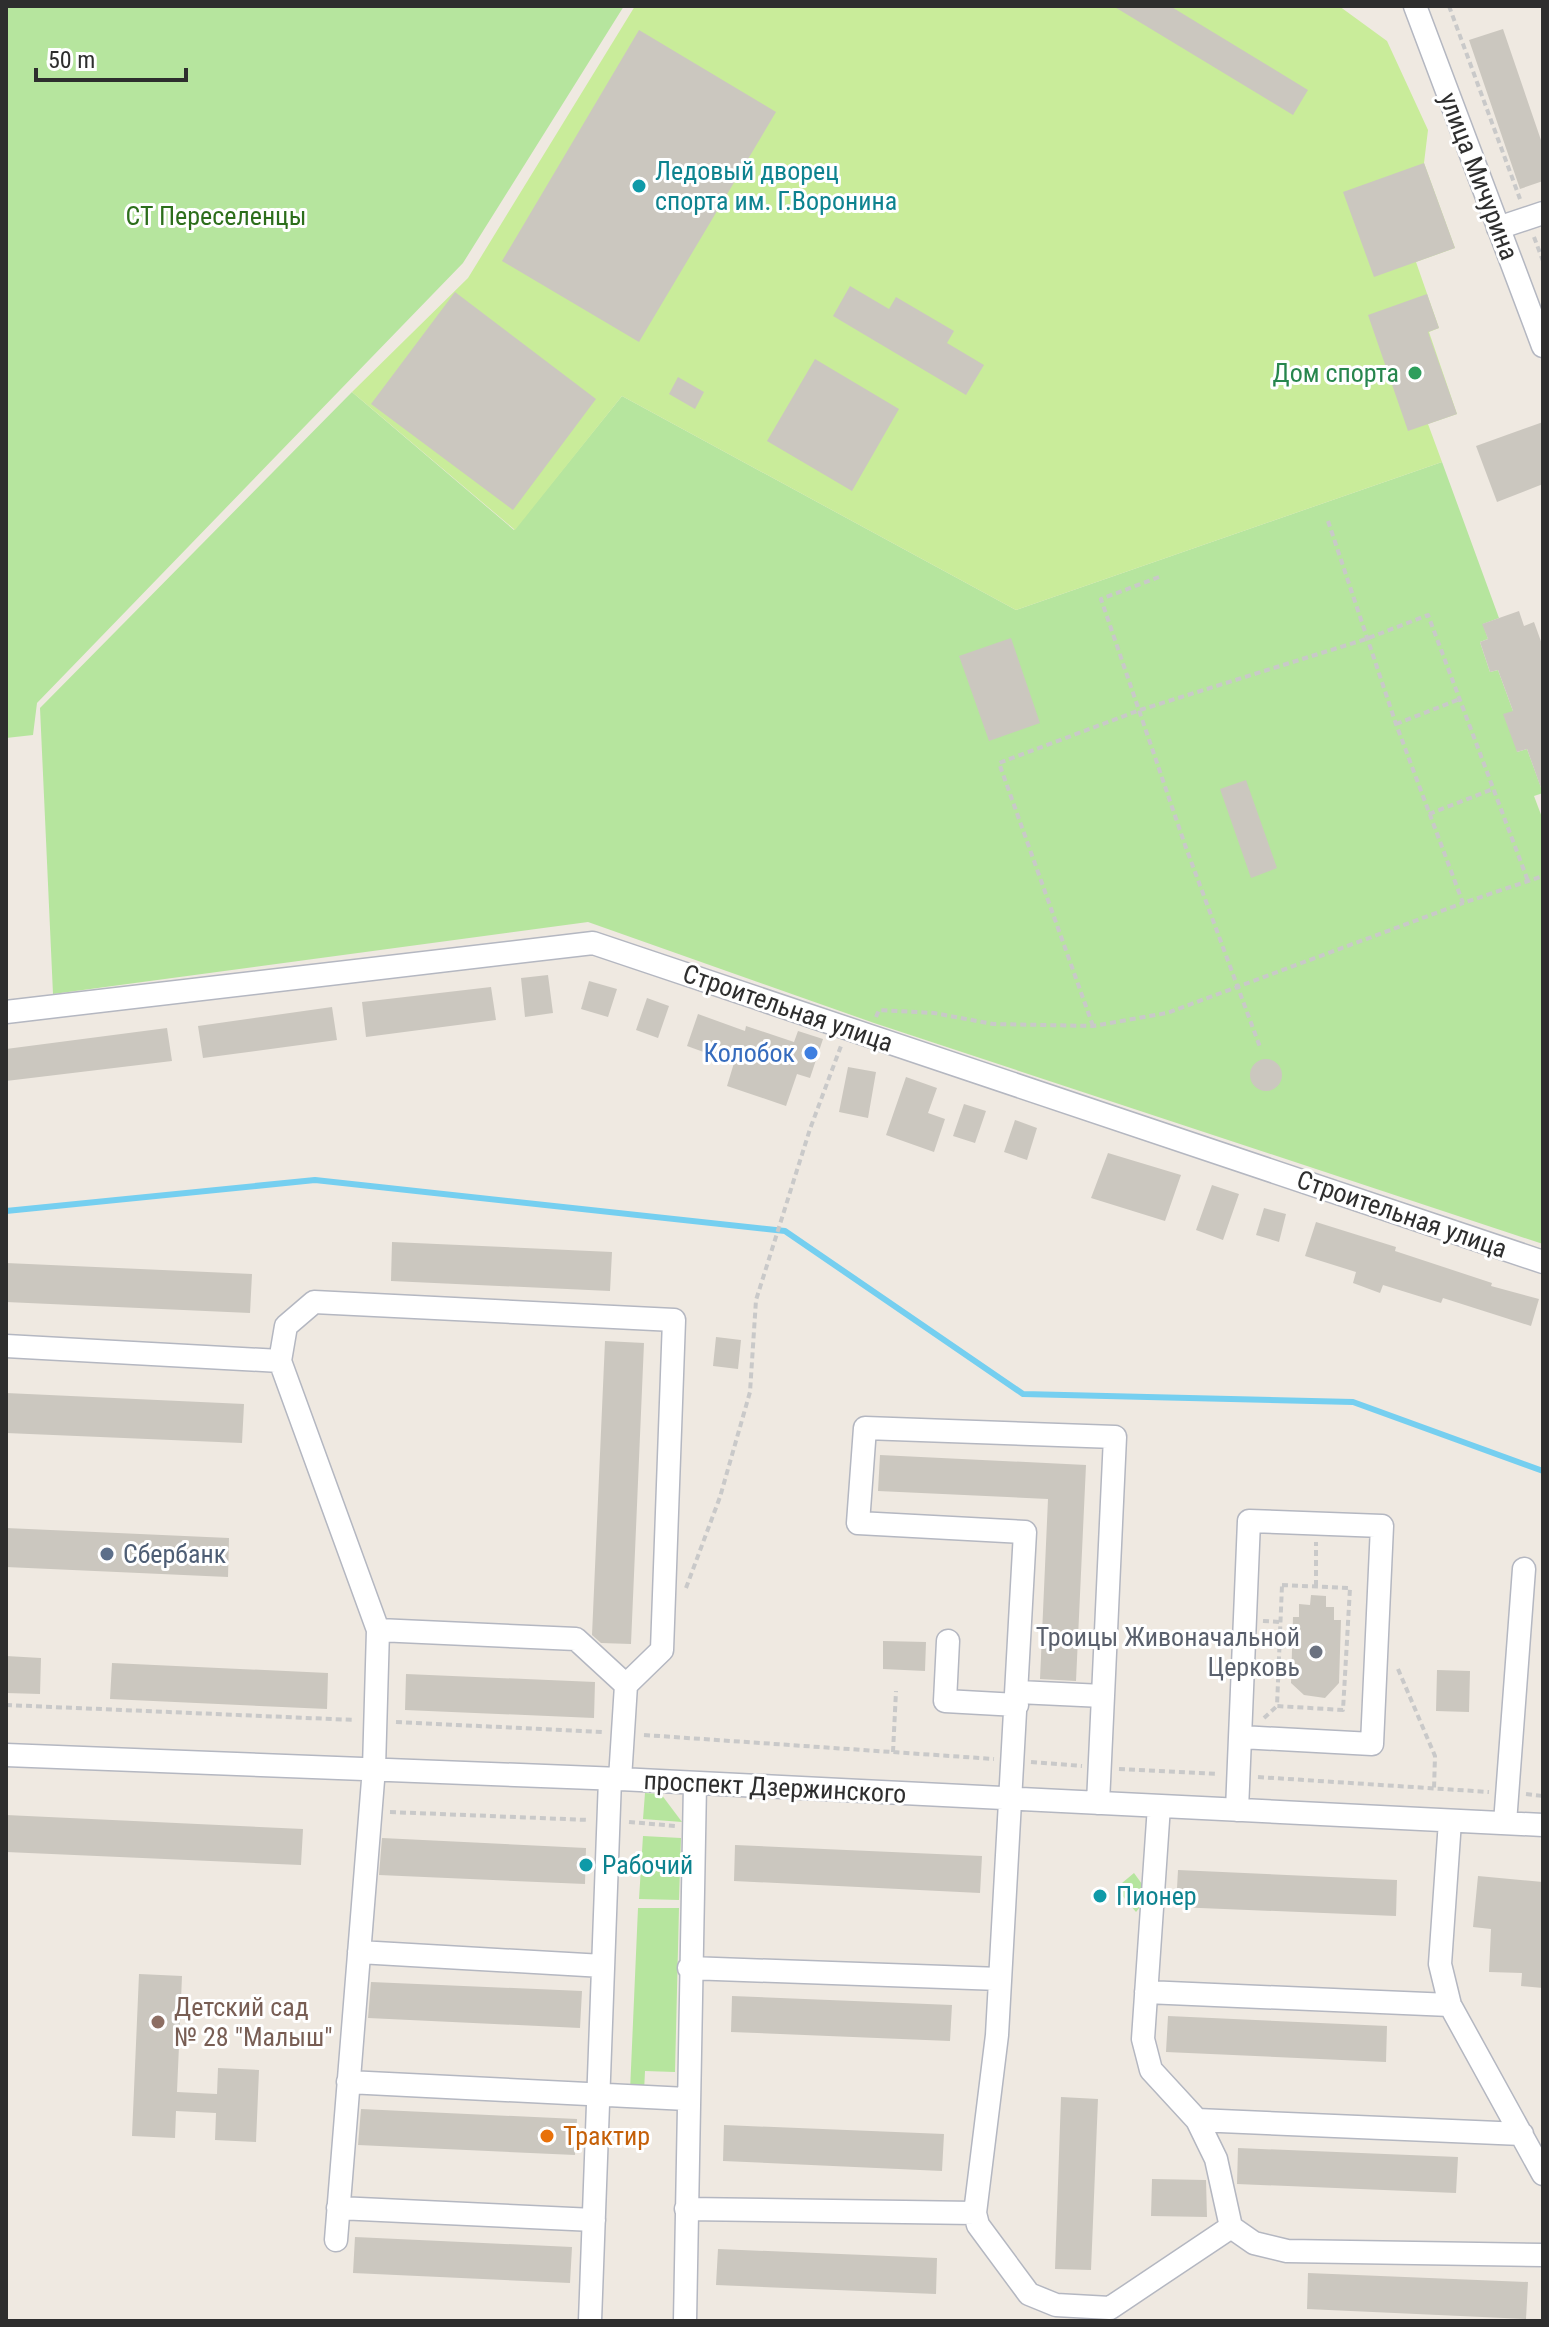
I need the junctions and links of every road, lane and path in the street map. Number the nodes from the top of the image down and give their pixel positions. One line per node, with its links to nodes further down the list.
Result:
1 (1415, 6): 4 (street, улица Мичурина)
2 (1449, 6): 3 (path)
3 (1535, 215): 4 (street); 5 (path)
4 (1498, 228): 6 (street, улица Мичурина)
5 (1543, 261)
6 (1543, 346)
7 (1328, 521): 9 (path)
8 (1159, 577): 11 (path)
9 (1366, 639): 10 (path); 11 (path); 12 (path)
10 (1460, 699): 12 (path); 13 (path)
11 (1140, 710): 18 (path); 20 (path)
12 (1396, 724): 14 (path)
13 (1493, 789): 14 (path); 16 (path)
14 (1429, 814): 17 (path)
15 (1543, 878): 16 (path)
16 (1528, 881): 17 (path)
17 (1463, 903): 18 (path)
18 (1236, 987): 20 (path); 22 (path)
19 (6, 1012): 21 (street, Строительная улица)
20 (1093, 1026): 21 (path)
21 (859, 1032): 23 (street, Строительная улица); 29 (path)
22 (1260, 1047)
23 (1543, 1262)
24 (6, 1346): 25 (street)
25 (280, 1361): 30 (street); 33 (street)
26 (1316, 1523): 28 (path); 40 (street); 40 (street)
27 (1524, 1569): 50 (street)
28 (1316, 1586): 28 (path)
29 (683, 1595)
30 (378, 1630): 33 (street); 38 (street)
31 (948, 1641): 36 (street)
32 (1395, 1663): 49 (path)
33 (626, 1685): 39 (street)
34 (896, 1691): 41 (path)
35 (1103, 1696): 36 (street); 36 (street); 45 (street)
36 (1018, 1698): 43 (street)
37 (6, 1705): 38 (path)
38 (375, 1721): 39 (path); 44 (street)
39 (623, 1734): 41 (path); 47 (street)
40 (1241, 1737): 46 (street)
41 (893, 1752): 43 (path)
42 (6, 1755): 44 (street, проспект Дзержинского)
43 (1015, 1760): 45 (path); 52 (street)
44 (374, 1768): 47 (street, проспект Дзержинского); 56 (street)
45 (1099, 1768): 46 (path); 53 (street)
46 (1240, 1775): 49 (path); 55 (street)
47 (615, 1779): 48 (street, проспект Дзержинского); 57 (street)
48 (695, 1784): 52 (street, проспект Дзержинского); 61 (street)
49 (1434, 1789): 50 (path)
50 (1507, 1793): 51 (path); 59 (street)
51 (1543, 1796)
52 (1013, 1799): 53 (street, проспект Дзержинского); 65 (street)
53 (1098, 1803): 54 (street, проспект Дзержинского)
54 (1159, 1806): 55 (street, проспект Дзержинского); 66 (street)
55 (1237, 1810): 58 (street, проспект Дзержинского)
56 (370, 1812): 57 (path); 62 (street)
57 (609, 1821): 61 (path); 63 (street)
58 (1450, 1821): 59 (street, проспект Дзержинского); 67 (street)
59 (1505, 1823): 60 (street, проспект Дзержинского)
60 (1543, 1825)
61 (695, 1827): 64 (street)
62 (359, 1952): 63 (street); 68 (street)
63 (603, 1966): 69 (street)
64 (689, 1968): 65 (street); 70 (street)
65 (1000, 1979): 76 (street)
66 (1146, 1992): 67 (street); 71 (street)
67 (1450, 2005): 72 (street)
68 (348, 2082): 69 (street); 74 (street)
69 (599, 2094): 70 (street); 77 (street)
70 (687, 2099): 75 (street)
71 (1197, 2120): 72 (street); 78 (street)
72 (1522, 2134): 73 (street)
73 (1543, 2174)
74 (338, 2208): 77 (street); 79 (street)
75 (686, 2209): 76 (street); 82 (street)
76 (975, 2213): 78 (street)
77 (594, 2220): 81 (street)
78 (1231, 2227): 80 (street)
79 (336, 2240)
80 (1543, 2255)
81 (590, 2321)
82 (685, 2321)

